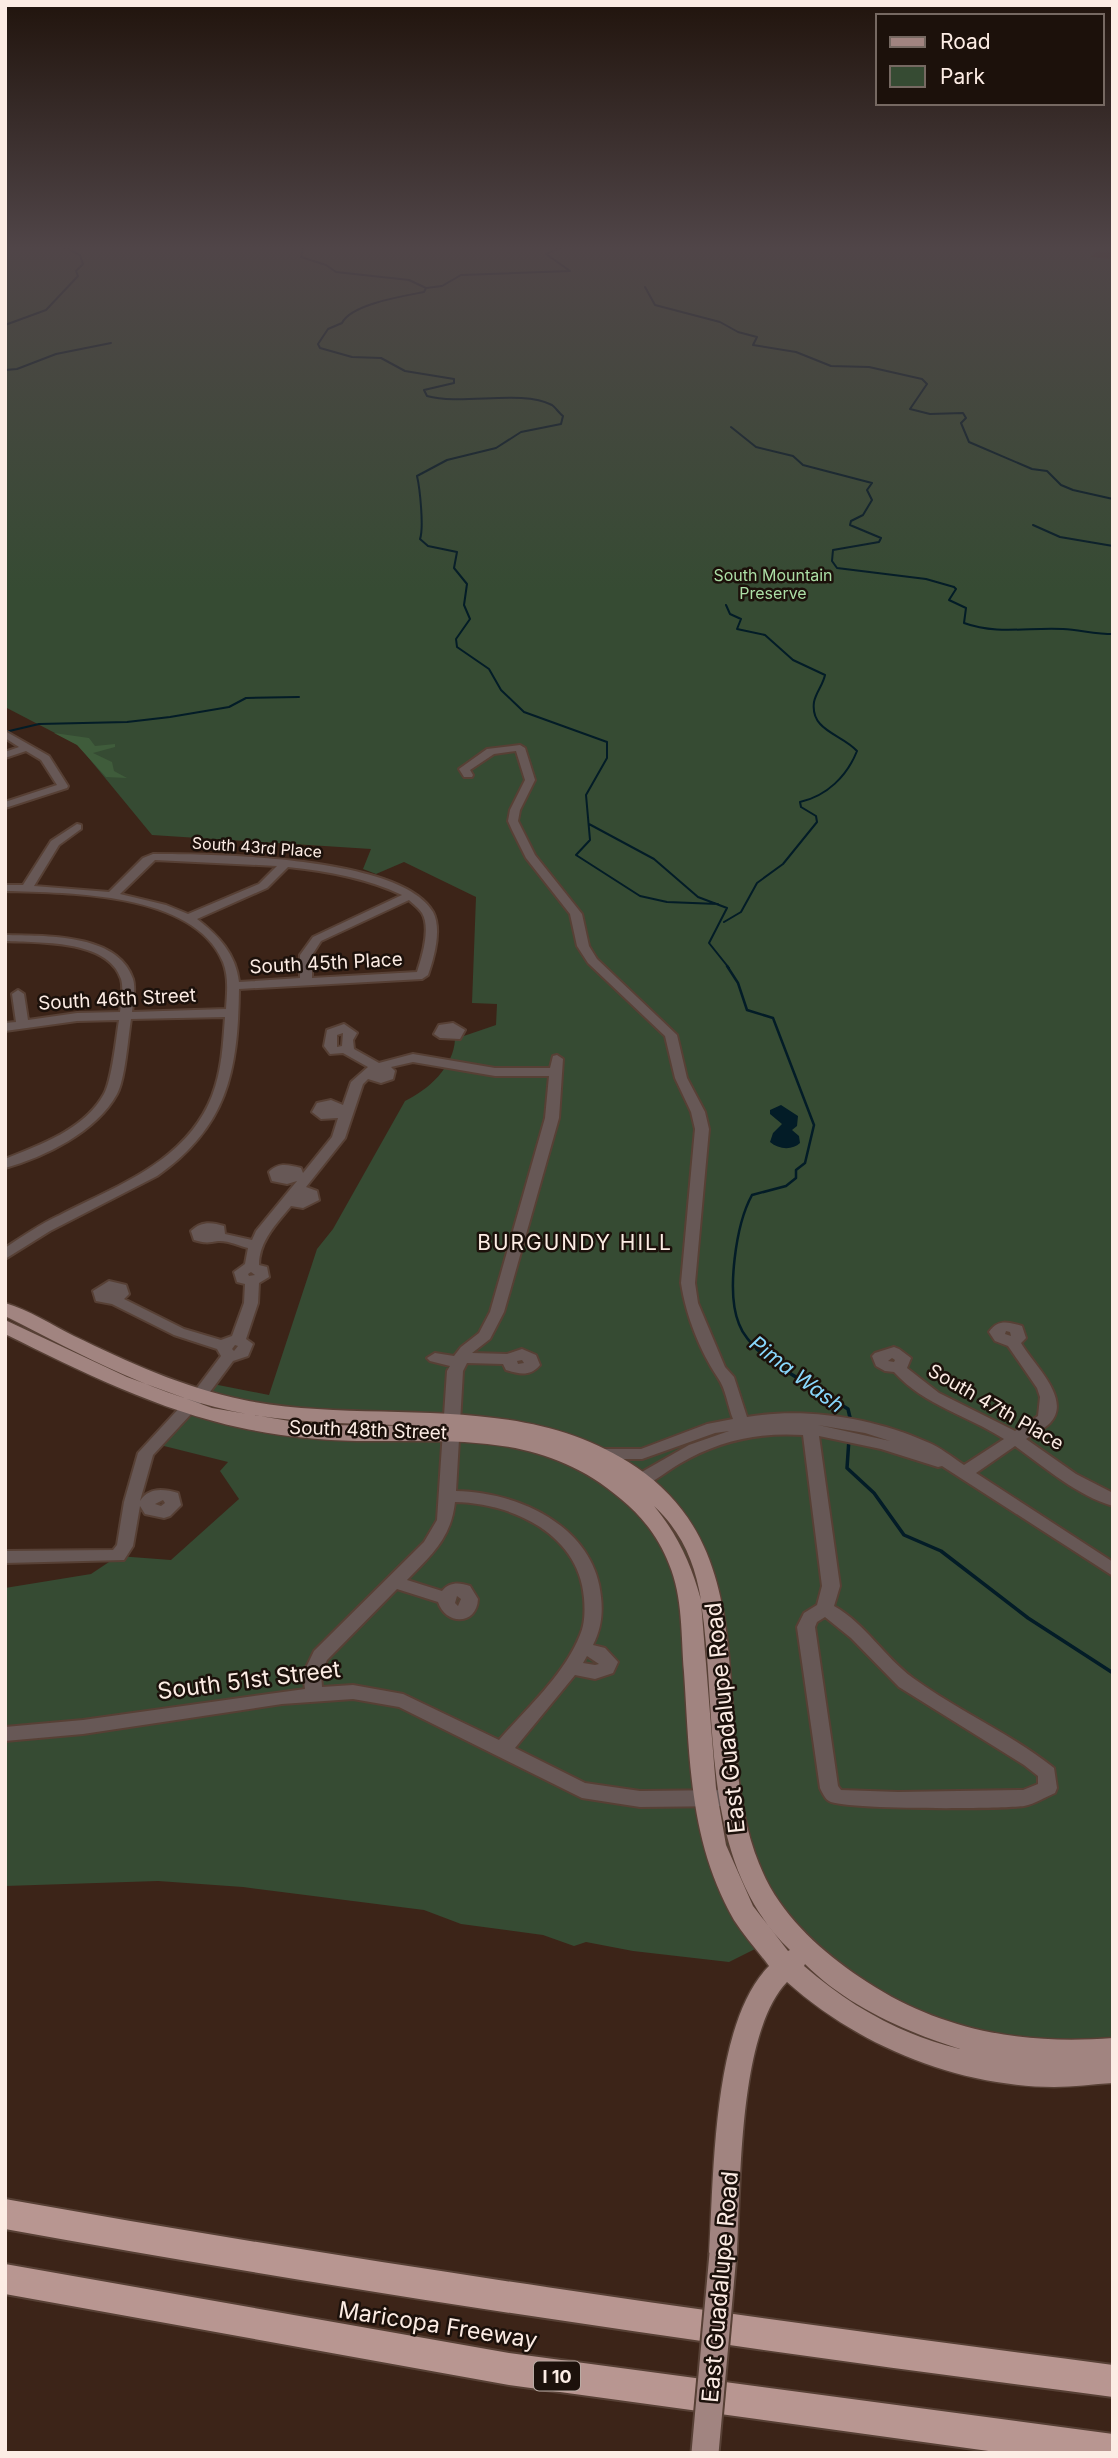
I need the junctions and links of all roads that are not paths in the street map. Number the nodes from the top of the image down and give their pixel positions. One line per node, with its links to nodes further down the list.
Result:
1 (5, 734): 2 (street)
2 (28, 747): 3 (street); 5 (street)
3 (5, 755)
4 (468, 775): 39 (street)
5 (5, 805)
6 (77, 827): 9 (street)
7 (285, 864): 10 (street, South 43rd Place); 11 (street, South 43rd Place); 12 (street)
8 (5, 888): 9 (street)
9 (26, 888): 10 (street)
10 (112, 895): 12 (street)
11 (409, 896): 14 (street); 14 (street, South 45th Place)
12 (187, 919): 15 (street)
13 (5, 939): 18 (street)
14 (306, 982): 15 (street, South 45th Place)
15 (232, 986): 17 (street)
16 (19, 994): 19 (street)
17 (231, 1013): 18 (street, South 46th Street); 28 (street)
18 (123, 1016): 19 (street, South 46th Street); 25 (street)
19 (23, 1024): 20 (street, South 46th Street)
20 (5, 1027)
21 (453, 1037): 23 (street)
22 (347, 1050): 24 (street)
23 (447, 1063): 24 (street); 36 (street)
24 (374, 1068): 27 (street)
25 (8, 1159)
26 (218, 1236): 27 (street)
27 (256, 1245): 33 (street)
28 (9, 1248)
29 (115, 1300): 33 (street)
30 (5, 1309): 38 (main road, South 48th Street)
31 (5, 1326): 38 (main road, South 48th Street)
32 (1013, 1341): 43 (street)
33 (230, 1347): 38 (street)
34 (435, 1358): 36 (street)
35 (509, 1359): 36 (street)
36 (459, 1360): 41 (street)
37 (898, 1367): 43 (street, South 47th Place)
38 (193, 1402): 41 (main road, South 48th Street); 49 (street)
39 (740, 1421): 40 (street, South 48th Street); 42 (street, South 48th Street); 46 (street, South 48th Street)
40 (809, 1424): 45 (street, South 48th Street); 53 (street)
41 (452, 1426): 44 (main road, South 48th Street); 46 (main road, South 48th Street); 47 (street)
42 (713, 1428): 44 (street, South 48th Street); 46 (street, South 48th Street)
43 (1015, 1439): 45 (street); 48 (street, South 47th Place)
44 (600, 1454): 46 (main road, South 48th Street)
45 (965, 1472): 50 (street, South 48th Street)
46 (628, 1481): 59 (main road, East Guadalupe Road)
47 (448, 1496): 51 (street); 54 (street)
48 (1113, 1500)
49 (5, 1557)
50 (1113, 1570)
51 (394, 1582): 52 (street); 56 (street)
52 (445, 1598)
53 (825, 1609): 53 (street)
54 (582, 1648): 55 (street); 55 (street)
55 (570, 1667): 58 (street)
56 (314, 1694): 57 (street, South 51st Street); 58 (street, South 51st Street)
57 (5, 1734)
58 (502, 1750): 59 (street, South 51st Street)
59 (717, 1798): 60 (main road, East Guadalupe Road); 60 (main road, East Guadalupe Road)
60 (770, 1929): 61 (main road, East Guadalupe Road)
61 (796, 1958): 62 (main road); 63 (main road); 68 (main road, East Guadalupe Road, bridge)
62 (1113, 2050)
63 (1113, 2071)
64 (5, 2214): 66 (highway, Maricopa Freeway)
65 (5, 2279): 67 (highway, Maricopa Freeway / I 10)
66 (1113, 2381)
67 (1113, 2451)
68 (705, 2453)

